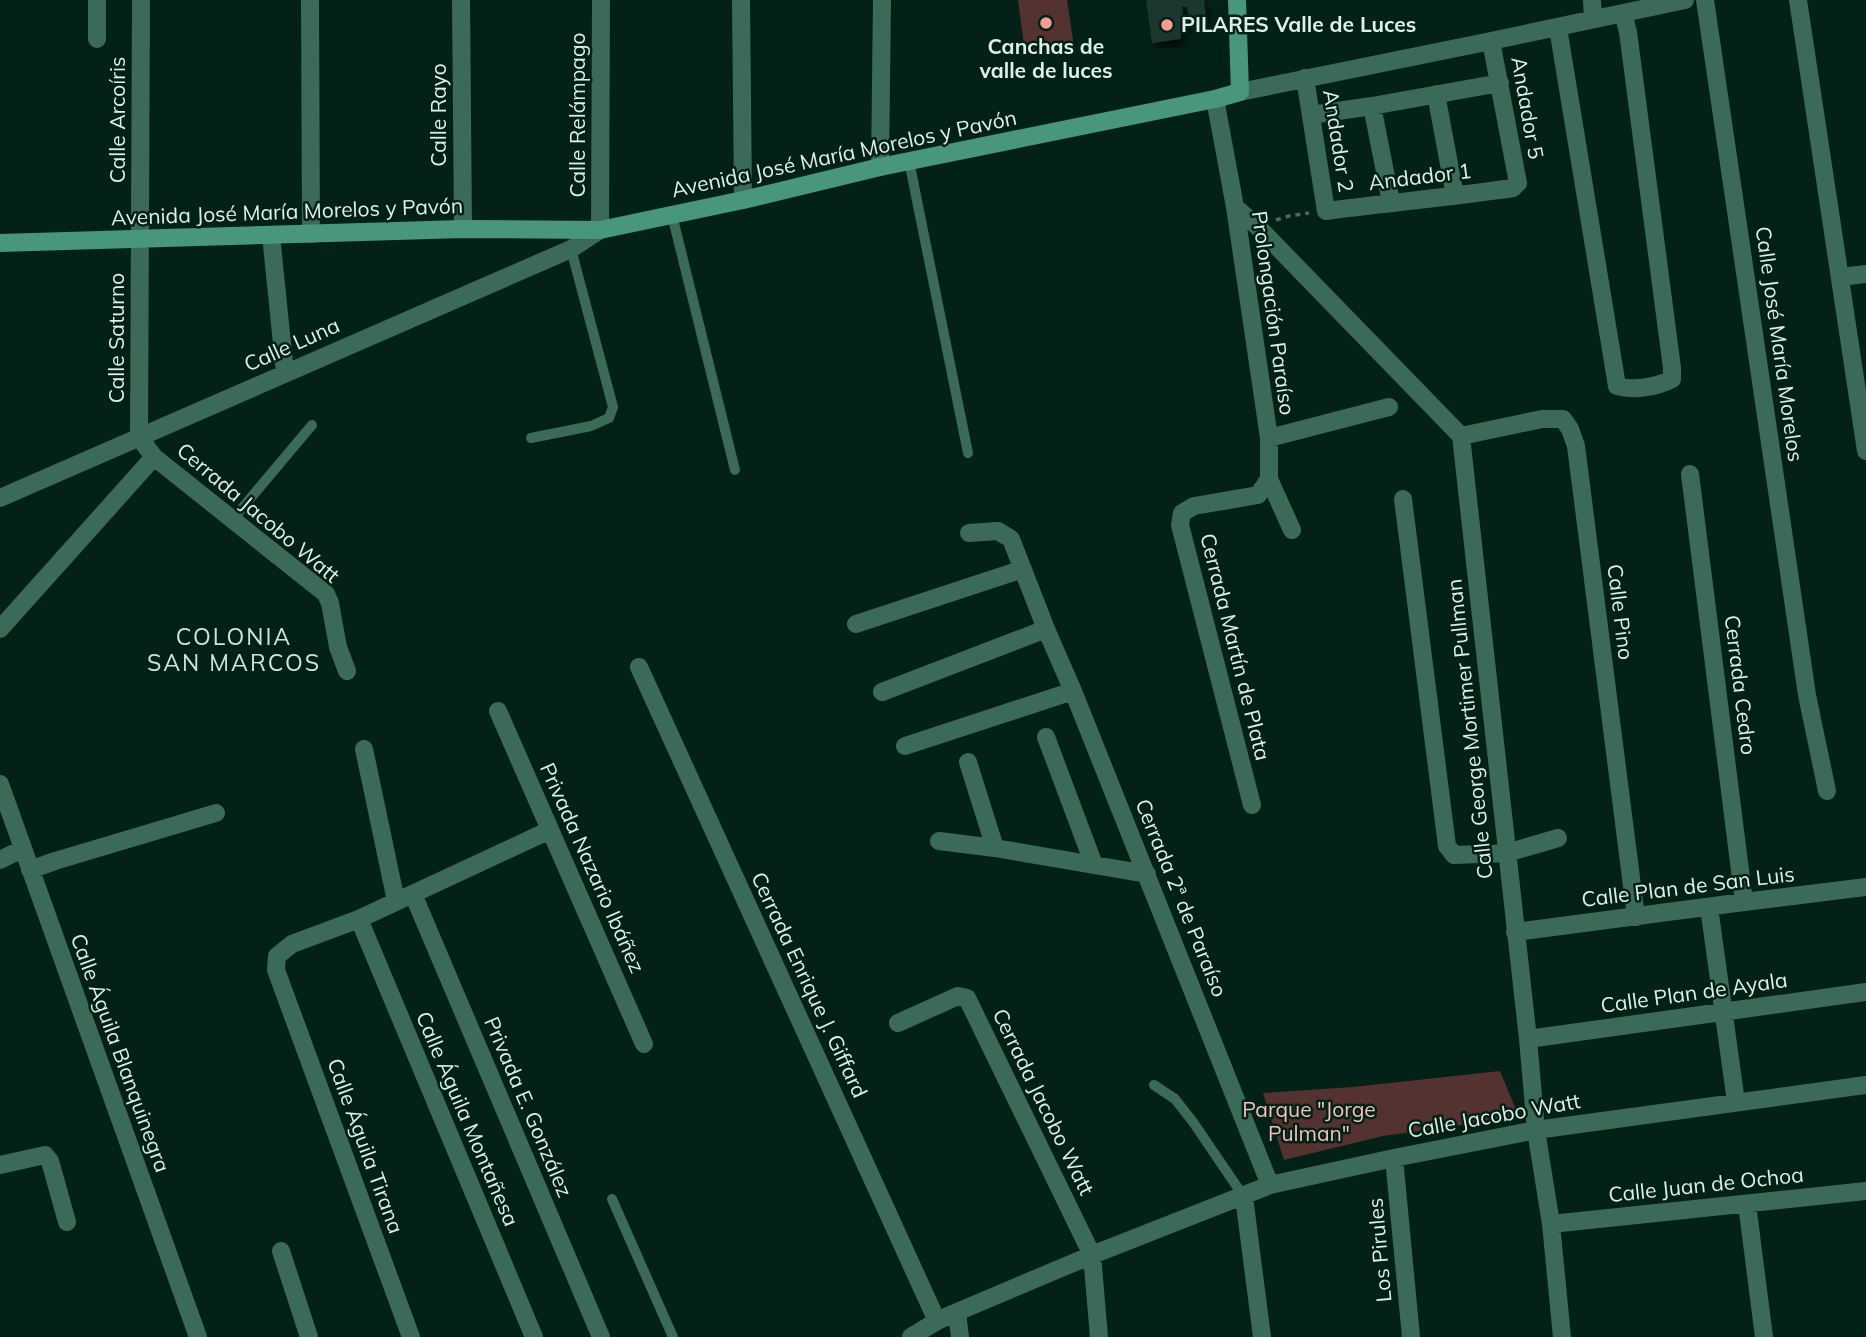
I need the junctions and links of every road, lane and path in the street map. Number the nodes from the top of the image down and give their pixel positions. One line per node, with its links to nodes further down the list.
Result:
1 (97, 0): 16 (street)
2 (141, 0): 38 (street, Calle Arcoíris)
3 (310, 0): 36 (street)
4 (461, 0): 34 (street, Calle Rayo)
5 (601, 0): 35 (street, Calle Relámpago)
6 (741, 0): 29 (street)
7 (882, 0): 26 (street)
8 (1237, 0): 20 (street)
9 (1592, 0): 14 (street)
10 (1705, 0): 75 (street, Calle José María Morelos)
11 (1798, 0): 42 (street)
12 (1675, 1): 13 (street, Avenida José María Morelos y Pavón)
13 (1623, 13): 14 (street, Avenida José María Morelos y Pavón); 15 (street)
14 (1593, 19): 15 (street, Avenida José María Morelos y Pavón)
15 (1558, 28): 17 (street, Avenida José María Morelos y Pavón)
16 (97, 39)
17 (1491, 41): 18 (street, Avenida José María Morelos y Pavón); 19 (street, Andador 5)
18 (1305, 78): 20 (street, Avenida José María Morelos y Pavón); 24 (street, Andador 2)
19 (1500, 83): 21 (street); 27 (street, Andador 5)
20 (1240, 92): 22 (street, Avenida José María Morelos y Pavón)
21 (1436, 94): 23 (street); 28 (street)
22 (1214, 99): 25 (street, Avenida José María Morelos y Pavón); 31 (street, Prolongación Paraíso)
23 (1372, 106): 24 (street); 30 (street)
24 (1311, 115): 32 (street, Andador 2)
25 (909, 162): 26 (street, Avenida José María Morelos y Pavón); 51 (lane)
26 (880, 167): 29 (street, Avenida José María Morelos y Pavón)
27 (1518, 183): 28 (street, Andador 1)
28 (1455, 196): 30 (street, Andador 1)
29 (743, 200): 33 (street, Avenida José María Morelos y Pavón)
30 (1391, 202): 32 (street, Andador 1)
31 (1234, 207): 46 (street); 49 (street, Prolongación Paraíso)
32 (1326, 211)
33 (672, 215): 35 (street, Avenida José María Morelos y Pavón); 53 (lane)
34 (463, 229): 35 (street, Avenida José María Morelos y Pavón); 36 (street, Avenida José María Morelos y Pavón)
35 (600, 230): 40 (street, Calle Luna)
36 (311, 234): 37 (street, Avenida José María Morelos y Pavón)
37 (271, 235): 38 (street, Avenida José María Morelos y Pavón); 43 (street)
38 (139, 240): 39 (street, Avenida José María Morelos y Pavón); 47 (street, Calle Saturno)
39 (0, 243)
40 (571, 249): 43 (street, Calle Luna); 48 (lane)
41 (1866, 274): 42 (street)
42 (1840, 277): 50 (street)
43 (285, 373): 47 (street, Calle Luna)
44 (1389, 407): 49 (street)
45 (312, 425): 58 (lane)
46 (1461, 436): 83 (street, Calle George Mortimer Pullman); 92 (street, Calle Pino)
47 (139, 437): 52 (street, Cerrada Jacobo Watt); 56 (street, Calle Luna)
48 (531, 438)
49 (1269, 438): 55 (street, Prolongación Paraíso)
50 (1866, 451)
51 (968, 453)
52 (154, 457): 58 (street, Cerrada Jacobo Watt); 63 (street)
53 (735, 470)
54 (1690, 474): 90 (street, Cerrada Cedro)
55 (1269, 479): 59 (street, Prolongación Paraíso); 76 (street, Cerrada Martín de Plata)
56 (0, 498)
57 (1403, 499): 83 (street)
58 (233, 519): 66 (street, Cerrada Jacobo Watt)
59 (1292, 530)
60 (969, 533): 61 (street, Cerrada 2ª de Paraíso)
61 (1023, 569): 62 (street); 64 (street, Cerrada 2ª de Paraíso)
62 (856, 624)
63 (0, 629)
64 (1046, 629): 67 (street, Cerrada 2ª de Paraíso); 68 (street)
65 (639, 667): 116 (street, Cerrada Enrique J. Giffard)
66 (347, 671)
67 (1073, 691): 71 (street); 87 (street, Cerrada 2ª de Paraíso)
68 (882, 692)
69 (498, 711): 78 (street, Privada Nazario Ibáñez)
70 (1046, 737): 85 (street)
71 (905, 746)
72 (364, 750): 89 (street, Privada E. González)
73 (968, 762): 81 (street)
74 (0, 784): 82 (street, Calle Águila Blanquinegra)
75 (1827, 791)
76 (1252, 805)
77 (216, 813): 86 (street)
78 (550, 830): 89 (street); 99 (street, Privada Nazario Ibáñez)
79 (1558, 838): 83 (street)
80 (939, 841): 81 (street)
81 (995, 848): 85 (street)
82 (22, 849): 84 (street); 86 (street, Calle Águila Blanquinegra)
83 (1507, 853): 94 (street, Calle George Mortimer Pullman)
84 (0, 860)
85 (1094, 865): 87 (street)
86 (30, 870): 117 (street, Calle Águila Blanquinegra)
87 (1147, 874): 106 (street, Cerrada 2ª de Paraíso)
88 (1866, 887): 90 (street, Calle Plan de San Luis)
89 (405, 897): 93 (street); 121 (street, Privada E. González)
90 (1744, 902): 91 (street, Calle Plan de San Luis)
91 (1709, 907): 92 (street, Calle Plan de San Luis); 96 (street)
92 (1636, 917): 94 (street, Calle Plan de San Luis)
93 (359, 919): 119 (street, Calle Águila Tirana); 120 (street, Calle Águila Montañesa)
94 (1515, 932): 98 (street, Calle George Mortimer Pullman)
95 (1866, 992): 96 (street, Calle Plan de Ayala)
96 (1724, 1013): 98 (street, Calle Plan de Ayala); 102 (street)
97 (898, 1023): 114 (street, Cerrada Jacobo Watt)
98 (1528, 1039): 103 (street, Calle George Mortimer Pullman)
99 (644, 1044)
100 (1866, 1085): 102 (street, Calle Jacobo Watt)
101 (1154, 1086): 108 (lane)
102 (1736, 1102): 103 (street, Calle Jacobo Watt)
103 (1536, 1130): 104 (street, Calle Jacobo Watt); 112 (street, Calle George Mortimer Pullman)
104 (1394, 1158): 106 (street, Calle Jacobo Watt); 127 (street, Los Pirules)
105 (0, 1165): 111 (street)
106 (1270, 1185): 108 (street, Calle Jacobo Watt)
107 (1866, 1191): 110 (street, Calle Juan de Ochoa)
108 (1244, 1197): 114 (street, Calle Jacobo Watt); 126 (street)
109 (612, 1199): 122 (lane)
110 (1747, 1204): 112 (street, Calle Juan de Ochoa); 129 (street)
111 (67, 1222)
112 (1551, 1224): 128 (street, Calle George Mortimer Pullman)
113 (281, 1251): 118 (street)
114 (1092, 1255): 115 (street, Calle Jacobo Watt); 125 (street)
115 (957, 1312): 116 (street, Calle Jacobo Watt); 124 (street)
116 (937, 1321): 123 (street, Calle Jacobo Watt)
117 (198, 1337)
118 (309, 1337)
119 (411, 1337)
120 (534, 1337)
121 (601, 1337)
122 (673, 1337)
123 (911, 1337)
124 (960, 1337)
125 (1099, 1337)
126 (1262, 1337)
127 (1411, 1337)
128 (1562, 1337)
129 (1764, 1337)

